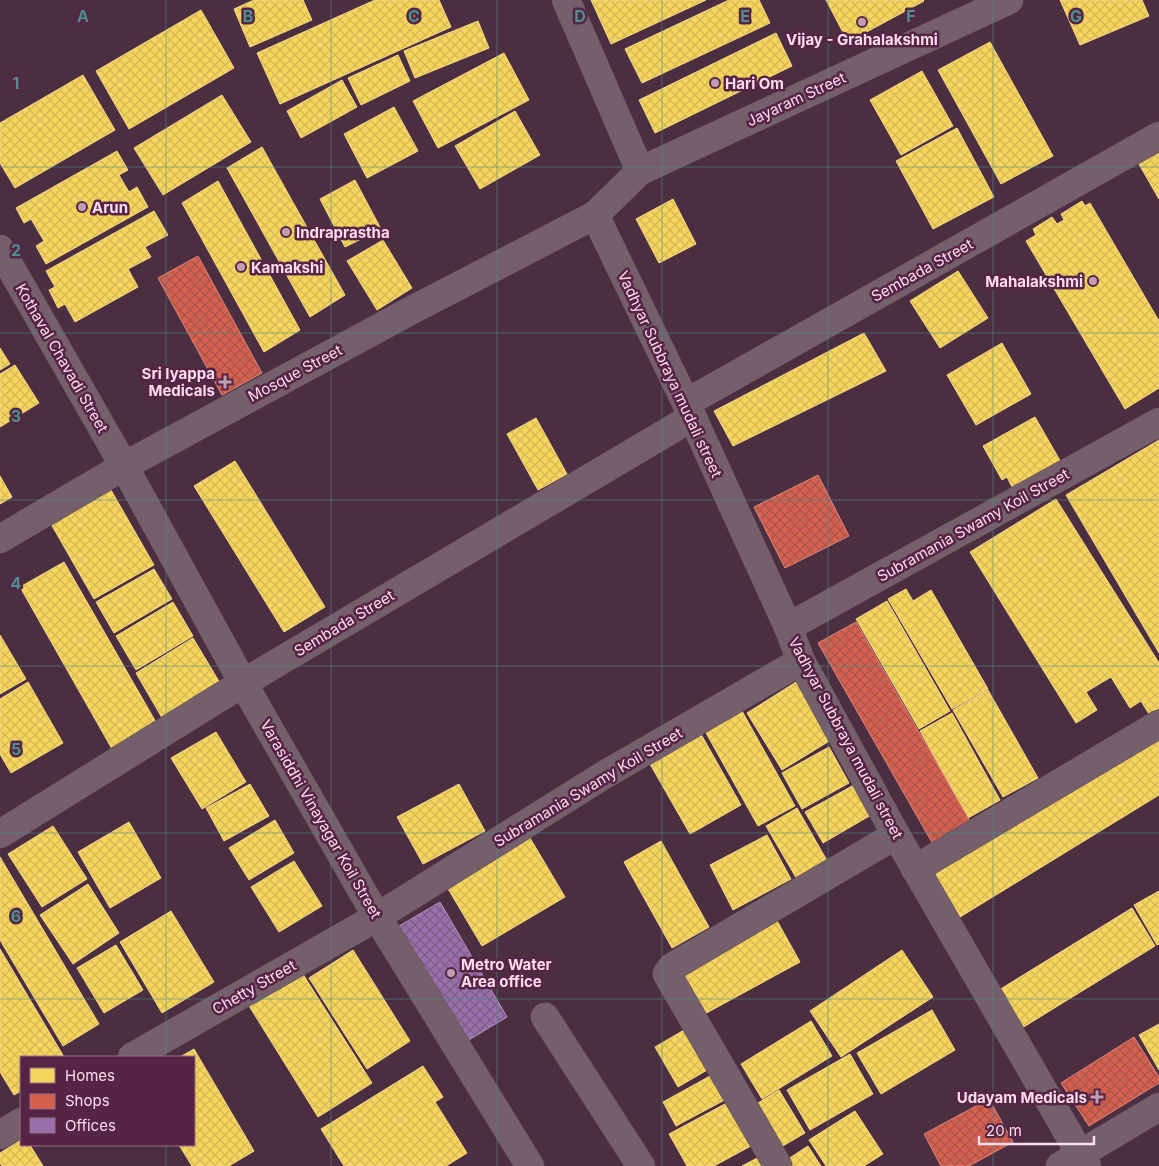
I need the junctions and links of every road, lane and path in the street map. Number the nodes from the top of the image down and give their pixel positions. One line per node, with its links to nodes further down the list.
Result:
1 (566, 0): 4 (street)
2 (1010, 0): 4 (street, Jayaram Street)
3 (1159, 136): 7 (street, Sembada Street)
4 (640, 171): 5 (street, Jayaram Street)
5 (595, 214): 7 (street, Vadhyar Subbraya mudali street); 9 (street, Mosque Street)
6 (0, 249): 9 (street, Kothaval Chavadi Street)
7 (688, 410): 11 (street, Vadhyar Subbraya mudali street); 13 (street, Sembada Street)
8 (1159, 422): 11 (street, Subramania Swamy Koil Street)
9 (124, 466): 10 (street, Mosque Street); 13 (street, Varasiddhi Vinayagar Koil Street)
10 (0, 539)
11 (788, 628): 12 (street, Vadhyar Subbraya mudali street)
12 (801, 661): 16 (street, Vadhyar Subbraya mudali street); 18 (street, Subramania Swamy Koil Street)
13 (243, 683): 15 (street, Sembada Street); 18 (street, Varasiddhi Vinayagar Koil Street)
14 (1159, 724): 17 (street)
15 (0, 834)
16 (896, 835): 17 (street, Vadhyar Subbraya mudali street); 27 (street)
17 (916, 869): 24 (street, Vadhyar Subbraya mudali street)
18 (377, 917): 20 (street, Chetty Street); 25 (street, Varasiddhi Vinayagar Koil Street)
19 (545, 1017): 26 (street)
20 (134, 1056)
21 (1159, 1107): 24 (street)
22 (20, 1123): 23 (street)
23 (0, 1135)
24 (1076, 1162)
25 (530, 1166)
26 (641, 1166)
27 (778, 1166)

